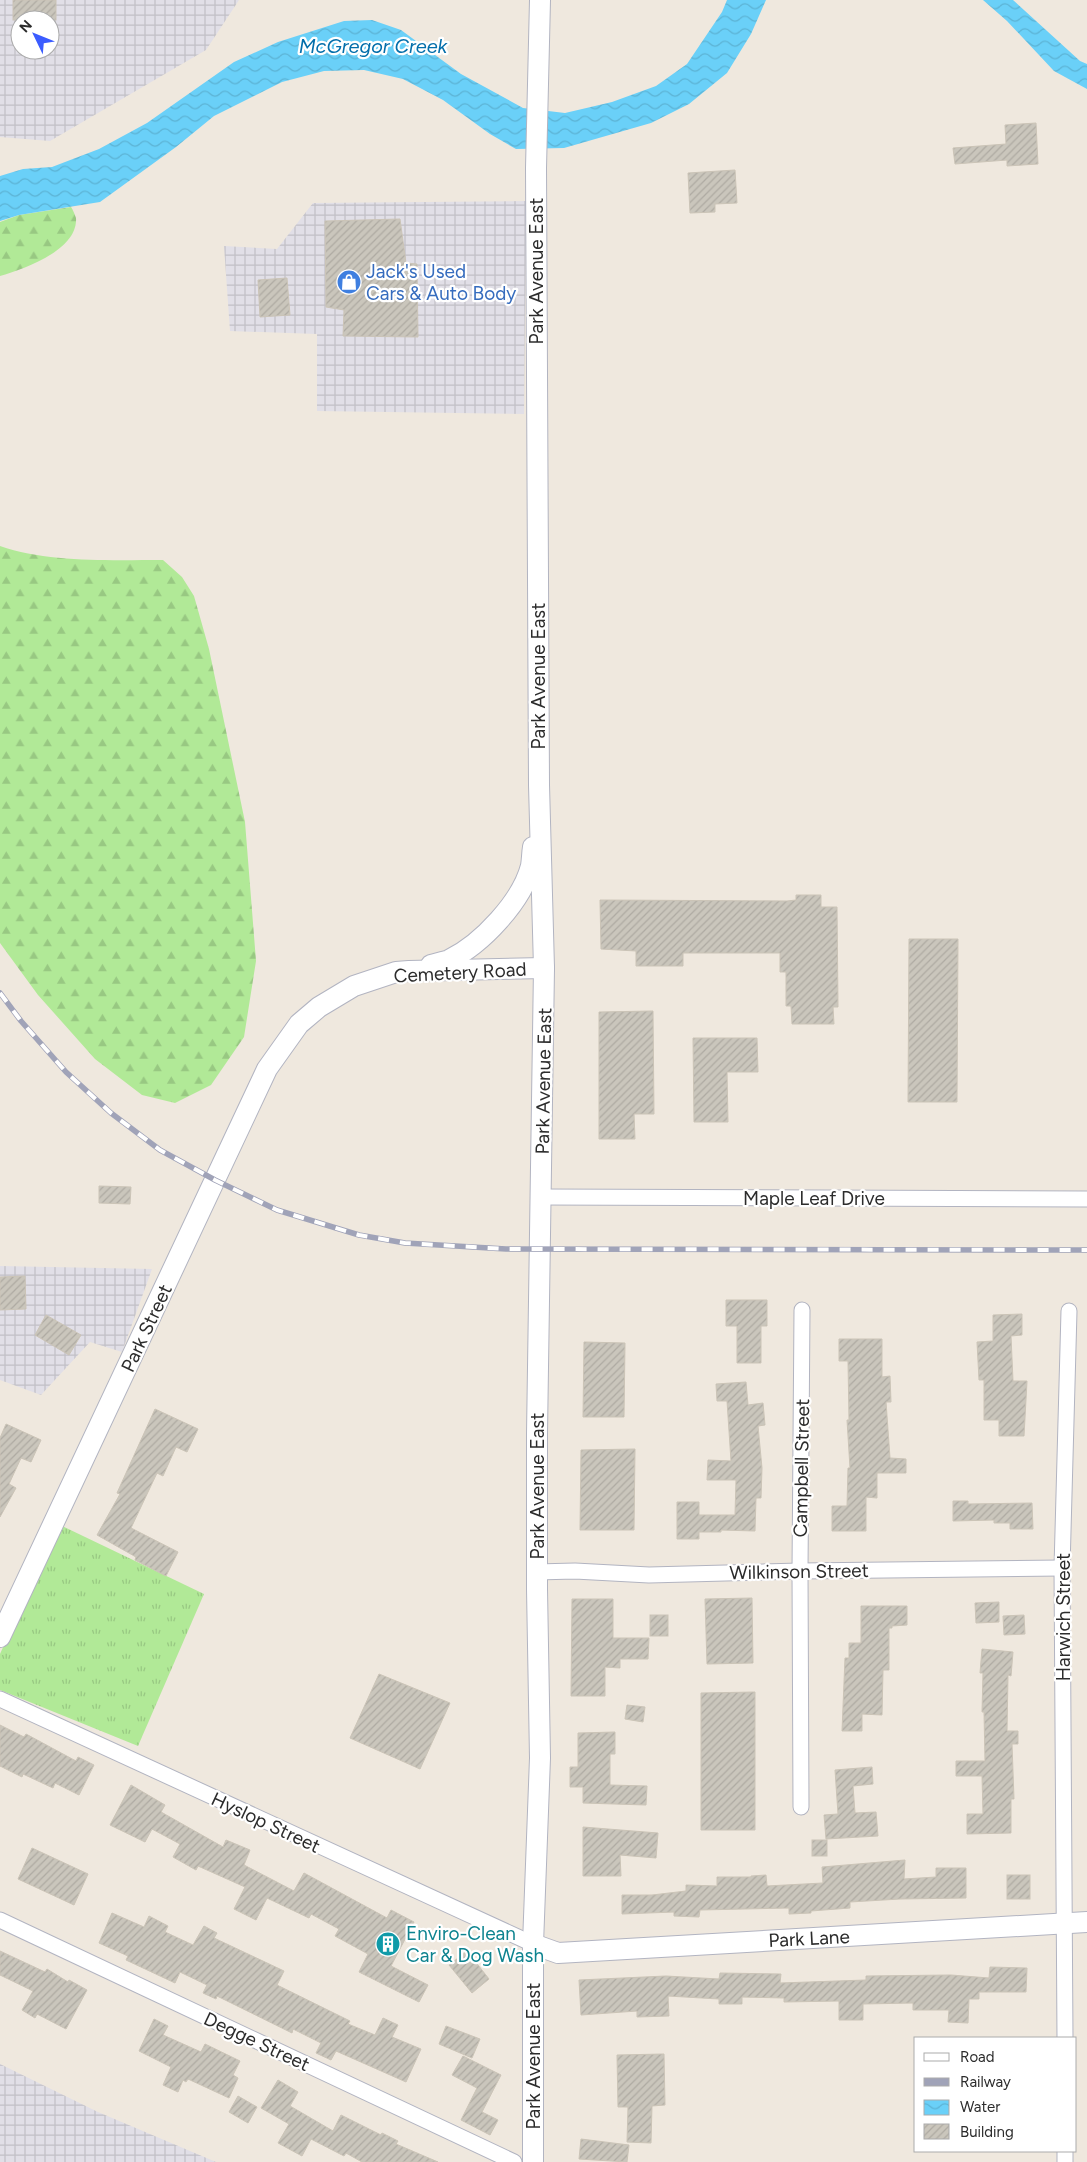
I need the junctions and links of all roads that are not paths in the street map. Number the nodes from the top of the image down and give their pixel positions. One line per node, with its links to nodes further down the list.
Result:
1 (540, 0): 2 (main road, Park Avenue East)
2 (539, 784): 3 (main road, Park Avenue East); 4 (main road)
3 (544, 968): 4 (main road, Cemetery Road); 6 (main road, Park Avenue East)
4 (409, 970): 5 (main road, Cemetery Road)
5 (299, 1024): 13 (main road, Park Street)
6 (541, 1197): 7 (street, Maple Leaf Drive); 12 (main road, Park Avenue East)
7 (1087, 1200)
8 (802, 1310): 11 (street, Campbell Street)
9 (1069, 1311): 10 (street, Harwich Street)
10 (1062, 1568): 11 (street, Wilkinson Street); 18 (street, Harwich Street)
11 (800, 1570): 12 (street, Wilkinson Street); 15 (street, Campbell Street)
12 (536, 1572): 19 (main road, Park Avenue East)
13 (0, 1637)
14 (0, 1699): 19 (street, Hyslop Street)
15 (801, 1807)
16 (0, 1920): 21 (street, Degge Street)
17 (1087, 1922): 18 (main road, Park Lane)
18 (1064, 1923): 19 (main road, Park Lane); 20 (street, Harwich Street)
19 (533, 1944): 22 (main road, Park Avenue East)
20 (1065, 2037)
21 (514, 2162)
22 (533, 2162)

